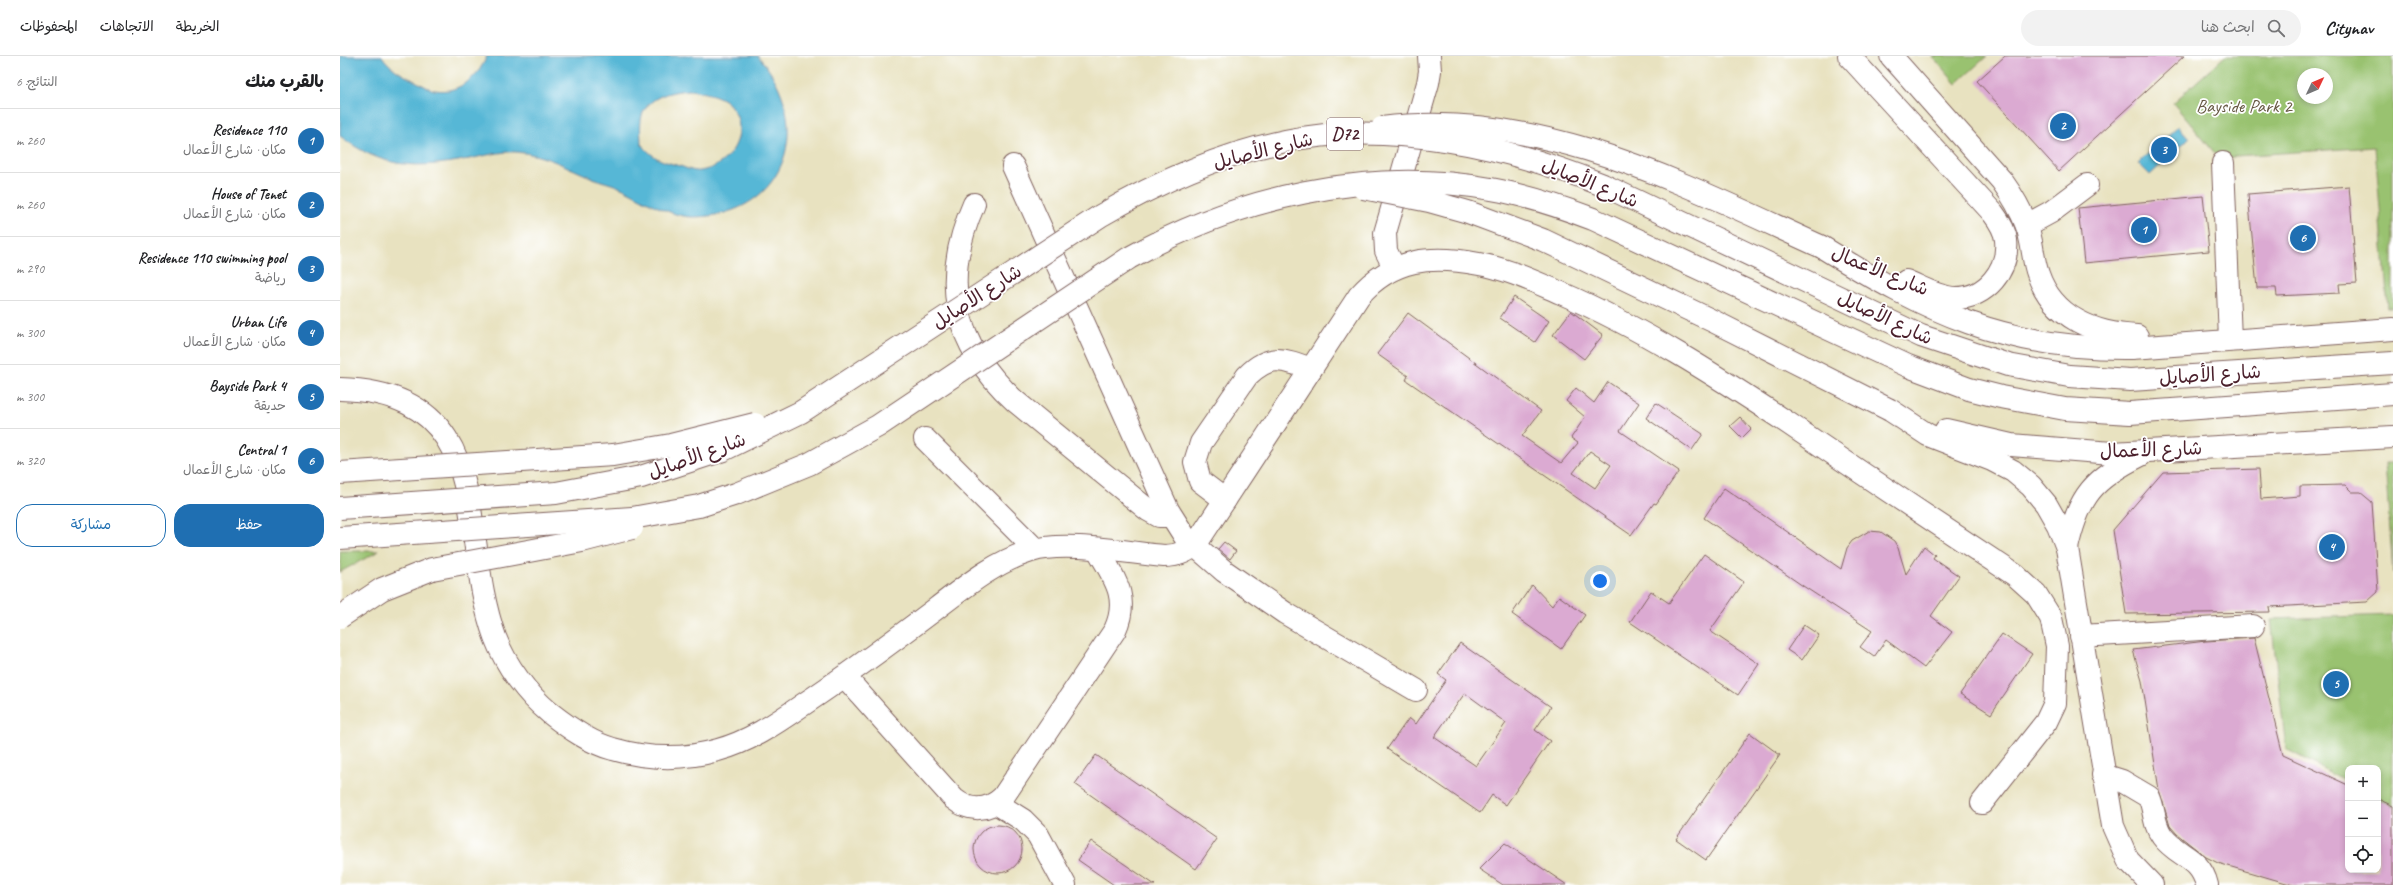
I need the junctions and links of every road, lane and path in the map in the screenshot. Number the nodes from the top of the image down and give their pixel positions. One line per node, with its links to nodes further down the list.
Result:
1 (1429, 56): 11 (main road)
2 (1849, 56): 12 (main road, شارع الأعمال)
3 (1891, 56): 10 (main road, شارع الأعمال)
4 (1341, 134): 12 (main road, شارع الأعمال, bridge); 16 (main road, شارع الأصايل / D72, bridge); 21 (main road, شارع الأصايل / D72, bridge)
5 (2222, 163): 14 (main road)
6 (1013, 166): 29 (main road)
7 (2087, 184): 10 (main road)
8 (1350, 186): 19 (main road, شارع الأصايل, bridge); 20 (main road, bridge); 28 (main road, شارع الأصايل, bridge)
9 (974, 204): 29 (main road)
10 (2027, 225): 15 (main road, شارع الأعمال)
11 (1394, 267): 17 (main road); 42 (main road)
12 (1942, 305): 15 (main road, شارع الأعمال)
13 (2393, 329): 14 (main road, شارع الأعمال)
14 (2230, 340): 15 (main road, شارع الأعمال)
15 (2196, 343)
16 (2393, 363)
17 (1310, 370): 26 (main road); 26 (main road)
18 (340, 389): 38 (main road)
19 (2393, 394)
20 (1890, 410): 24 (main road, شارع الأعمال); 32 (main road)
21 (801, 412): 25 (main road, bridge); 27 (main road, شارع الأصايل / D72, bridge)
22 (2393, 437): 24 (main road, شارع الأعمال)
23 (925, 439): 33 (main road)
24 (2146, 453): 32 (main road)
25 (340, 474)
26 (1225, 500): 31 (main road)
27 (340, 508)
28 (666, 513): 30 (main road, شارع الأصايل, bridge); 35 (main road, bridge)
29 (1171, 516): 31 (main road)
30 (340, 538)
31 (1193, 546): 34 (main road); 39 (main road)
32 (2067, 548): 37 (main road)
33 (1035, 549): 34 (main road); 38 (main road)
34 (1098, 550): 41 (main road)
35 (340, 617)
36 (2253, 626): 37 (main road)
37 (2081, 636): 40 (main road)
38 (845, 677): 41 (main road)
39 (1416, 690)
40 (2103, 775): 44 (main road); 45 (main road)
41 (996, 803): 43 (main road)
42 (1982, 803)
43 (1065, 885)
44 (2152, 885)
45 (2207, 885)

